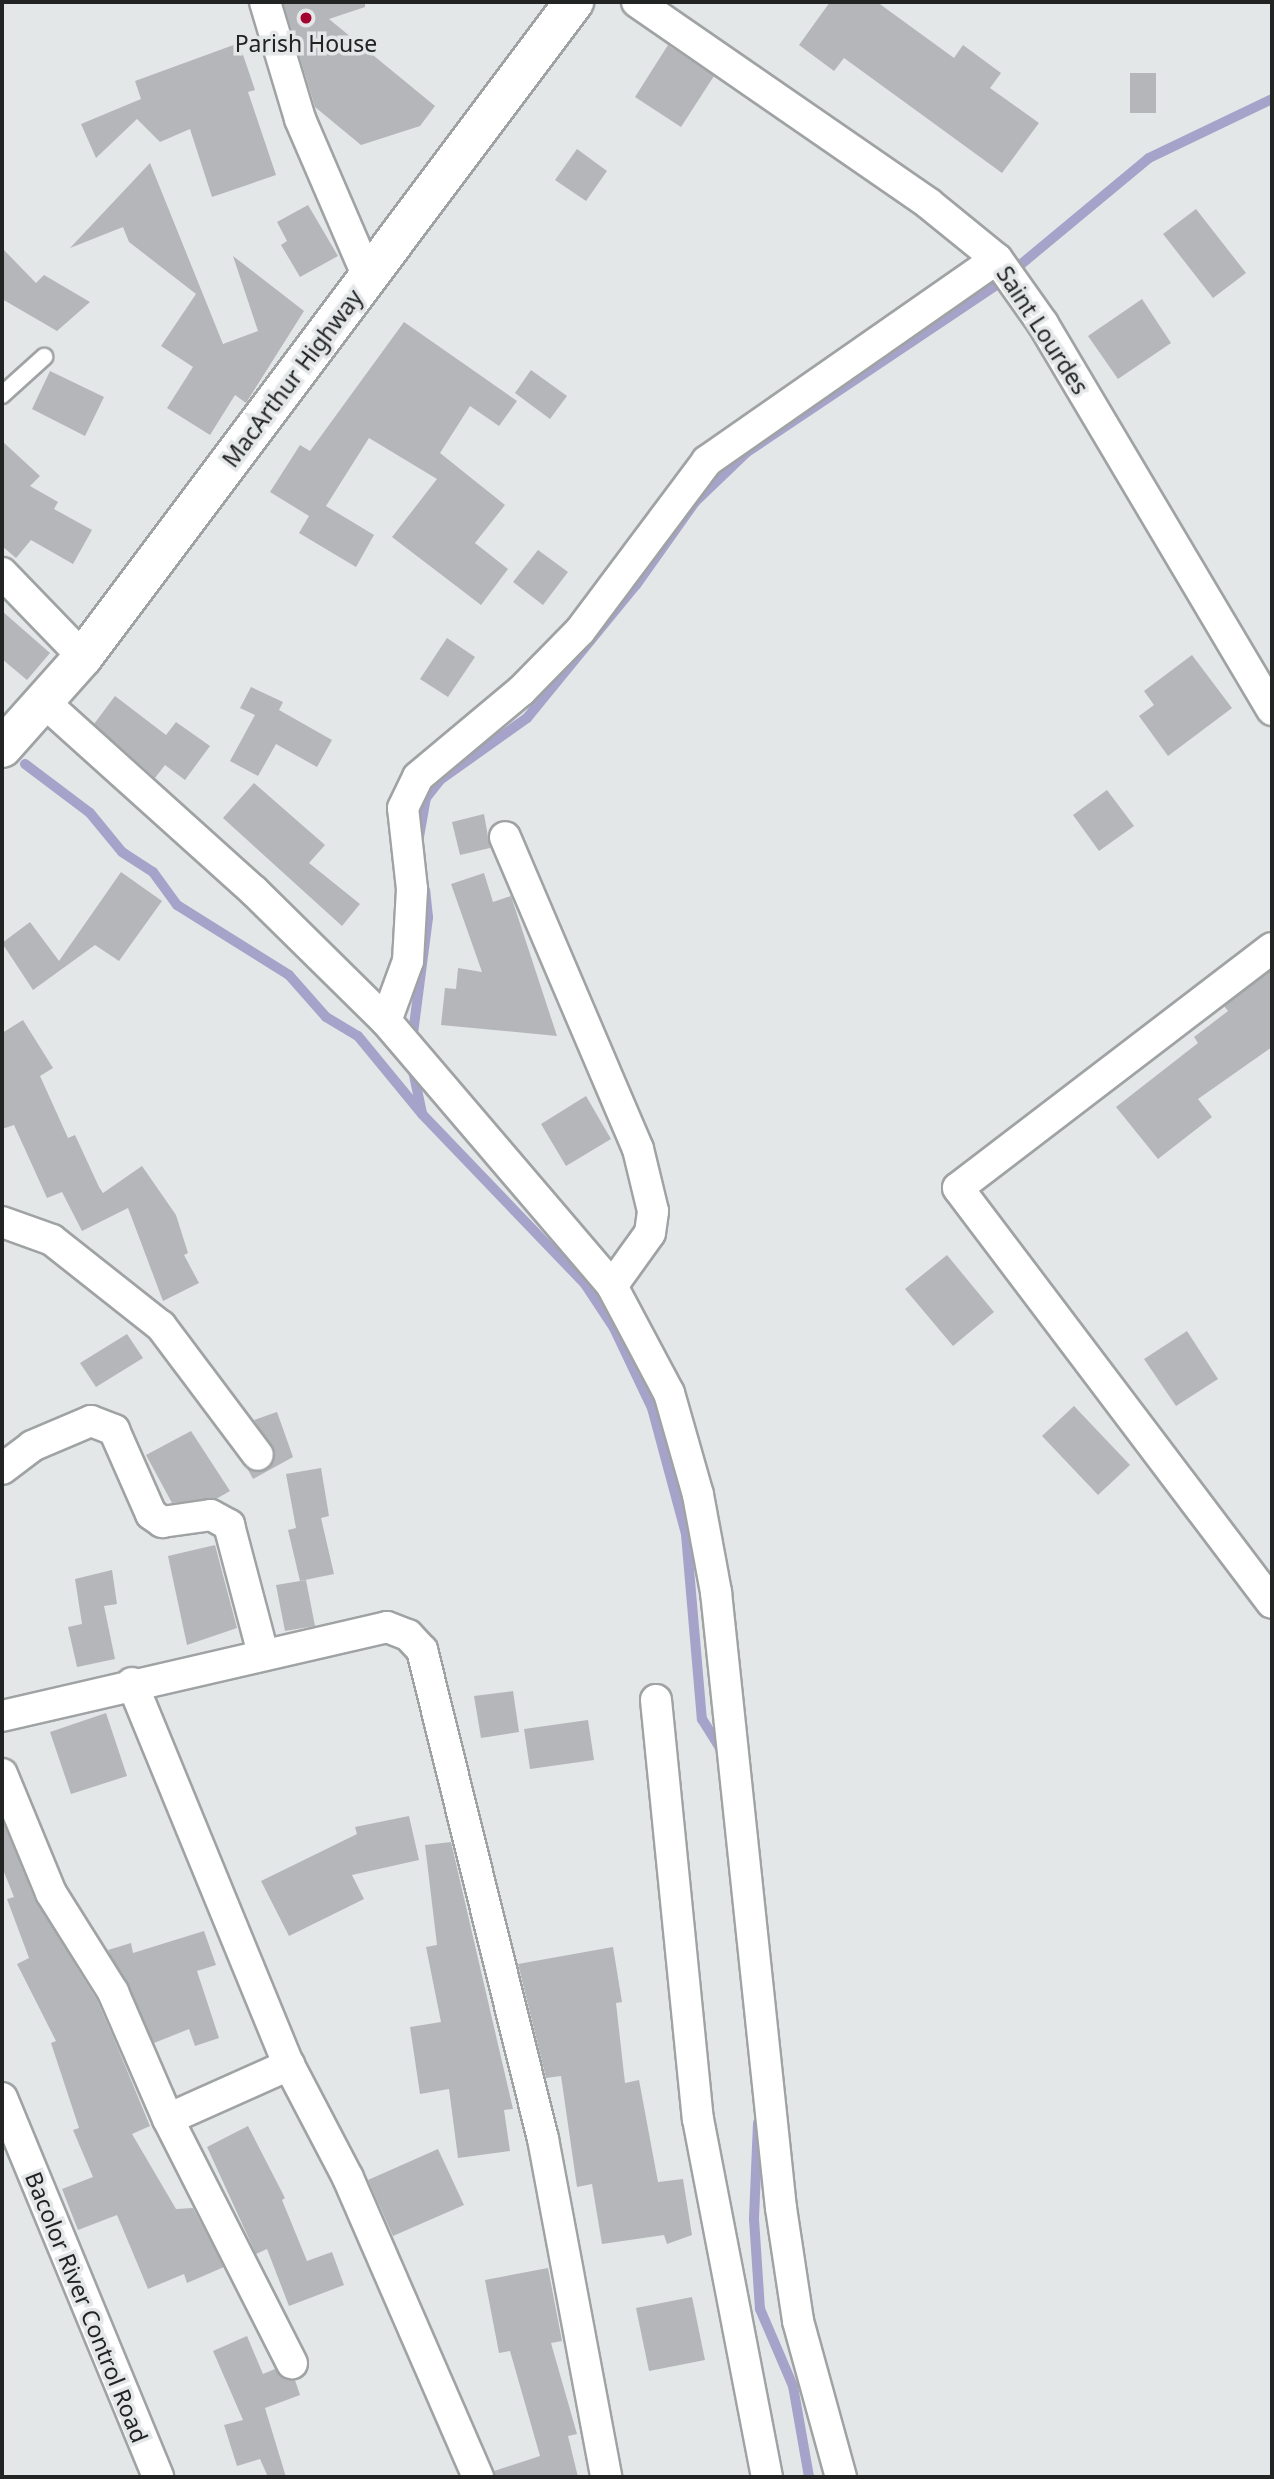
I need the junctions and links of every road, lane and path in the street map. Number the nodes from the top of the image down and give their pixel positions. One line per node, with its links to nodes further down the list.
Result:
1 (265, 2): 5 (street)
2 (574, 2): 5 (main road, MacArthur Highway)
3 (637, 2): 4 (street, Saint Lourdes)
4 (999, 262): 11 (street, Saint Lourdes); 15 (street)
5 (368, 277): 9 (main road, MacArthur Highway)
6 (44, 356): 7 (lane)
7 (2, 395)
8 (2, 573): 9 (street)
9 (83, 657): 10 (main road, MacArthur Highway)
10 (44, 702): 12 (main road, MacArthur Highway); 15 (street)
11 (1272, 710)
12 (2, 748)
13 (505, 837): 17 (street)
14 (1272, 948): 20 (street)
15 (392, 1029): 17 (street)
16 (2, 1222): 18 (street)
17 (612, 1286): 34 (street)
18 (258, 1455)
19 (2, 1469): 21 (street)
20 (1272, 1603)
21 (263, 1654): 22 (street); 32 (street)
22 (132, 1683): 24 (street); 26 (street)
23 (656, 1700): 33 (street)
24 (3, 1712)
25 (2, 1774): 28 (street)
26 (289, 2065): 28 (street); 31 (street)
27 (2, 2098): 30 (street, Bacolor River Control Road)
28 (168, 2119): 29 (street)
29 (292, 2363)
30 (158, 2477)
31 (478, 2477)
32 (606, 2477)
33 (767, 2477)
34 (841, 2477)

